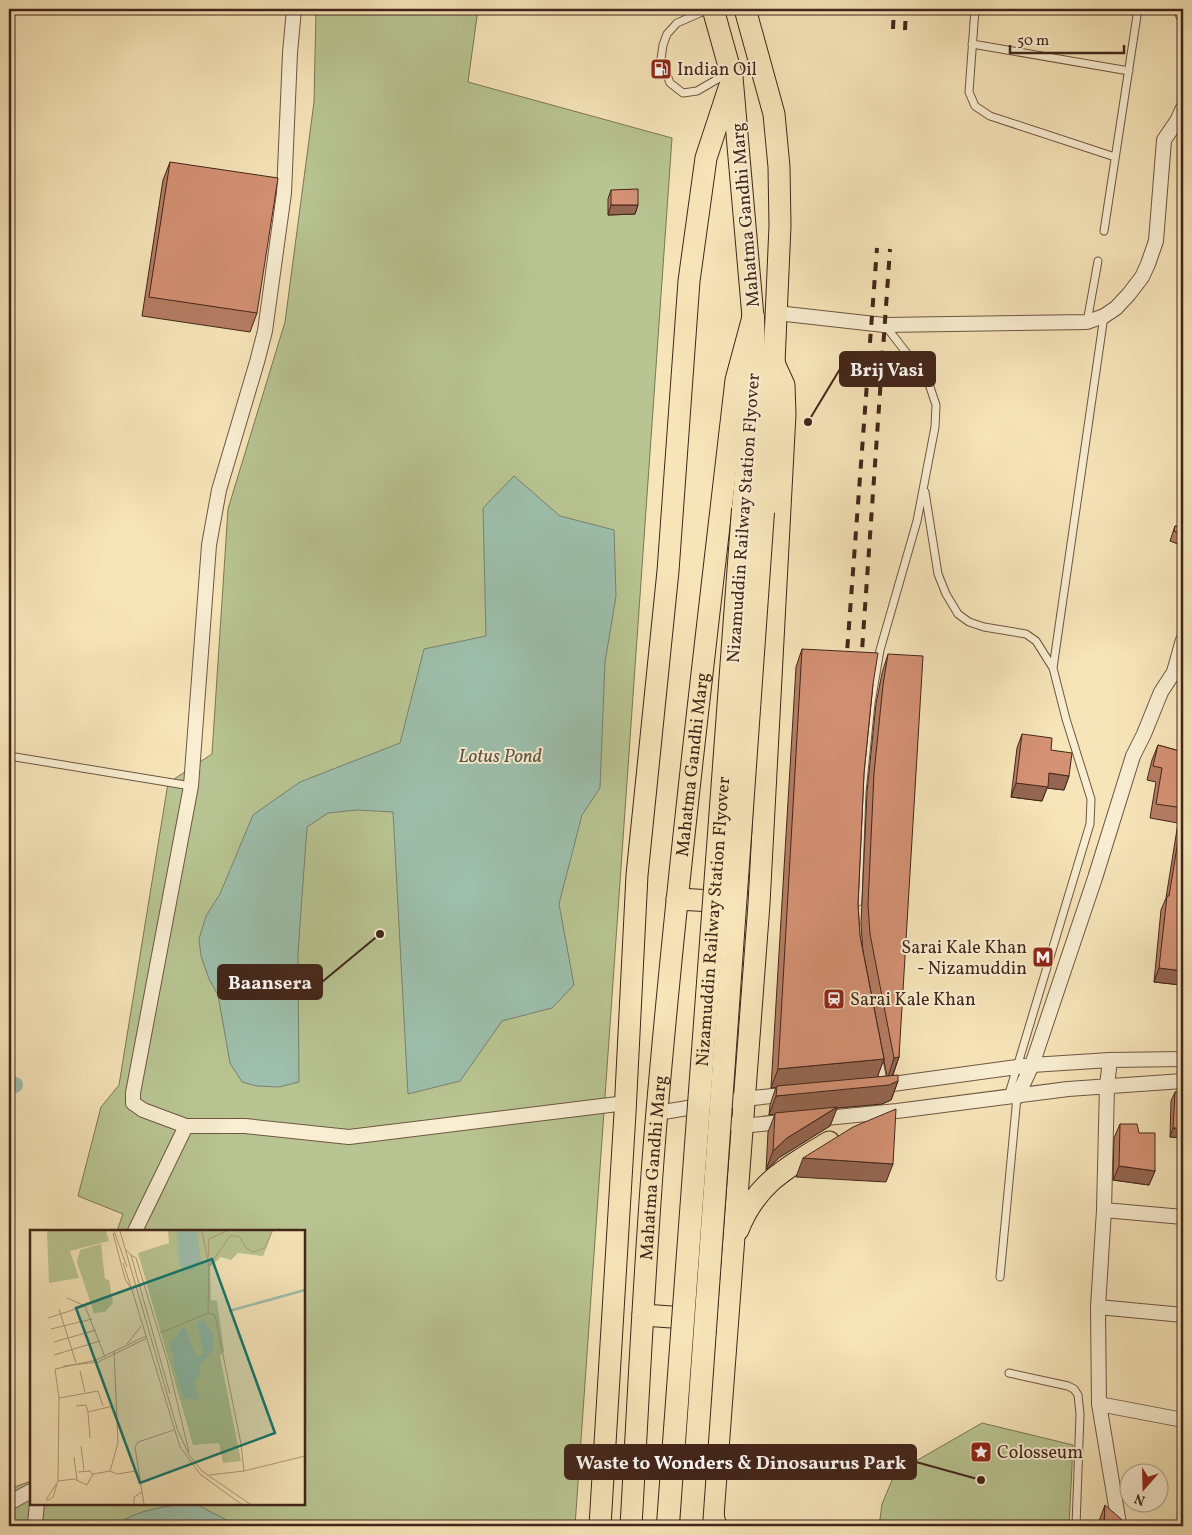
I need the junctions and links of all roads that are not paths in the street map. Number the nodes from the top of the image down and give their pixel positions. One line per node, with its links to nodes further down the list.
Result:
1 (294, 9): 28 (street)
2 (708, 9): 11 (lane)
3 (713, 9): 11 (main road, Mahatma Gandhi Marg)
4 (745, 9): 16 (main road, Mahatma Gandhi Marg)
5 (976, 9): 9 (lane)
6 (1138, 9): 10 (lane)
7 (1182, 9): 8 (street)
8 (1183, 15)
9 (972, 44): 10 (lane); 13 (lane)
10 (1128, 71): 13 (lane)
11 (732, 74): 18 (main road, Mahatma Gandhi Marg); 44 (main road)
12 (1183, 108): 17 (street)
13 (1115, 157): 14 (lane)
14 (1104, 231)
15 (1098, 261): 19 (lane)
16 (777, 313): 20 (street); 21 (main road, Mahatma Gandhi Marg)
17 (1104, 316): 19 (street); 25 (lane)
18 (753, 317): 23 (highway, Nizamuddin Railway Station Flyover); 29 (main road, Mahatma Gandhi Marg)
19 (1086, 322): 20 (street)
20 (884, 324): 22 (lane)
21 (774, 363): 23 (highway, Nizamuddin Railway Station Flyover); 30 (main road, Mahatma Gandhi Marg)
22 (924, 486): 25 (lane); 31 (lane)
23 (753, 510): 69 (highway, Nizamuddin Railway Station Flyover, bridge); 70 (highway, Nizamuddin Railway Station Flyover, bridge)
24 (1183, 640): 26 (street)
25 (1053, 668): 36 (lane)
26 (1179, 673): 35 (street)
27 (9, 756): 28 (lane)
28 (190, 786): 47 (street)
29 (677, 899): 30 (main road); 46 (main road, Mahatma Gandhi Marg)
30 (759, 904): 43 (main road, Mahatma Gandhi Marg)
31 (857, 907)
32 (878, 1057): 38 (lane)
33 (1183, 1059): 34 (street)
34 (1110, 1060): 35 (street); 39 (street)
35 (1032, 1065): 36 (street); 42 (street)
36 (1017, 1067): 38 (street); 42 (lane)
37 (1183, 1081): 39 (street)
38 (884, 1086): 40 (street)
39 (1107, 1086): 42 (street); 49 (street)
40 (866, 1087)
41 (809, 1093): 43 (street)
42 (1013, 1097): 45 (street); 53 (lane)
43 (744, 1099): 46 (street); 48 (main road, Mahatma Gandhi Marg)
44 (626, 1103): 47 (street); 67 (main road)
45 (897, 1111): 48 (street); 52 (main road)
46 (657, 1113): 48 (street); 55 (main road, Mahatma Gandhi Marg)
47 (186, 1126): 51 (street)
48 (742, 1126): 52 (main road, Mahatma Gandhi Marg)
49 (1104, 1210): 50 (street); 54 (street)
50 (1183, 1217)
51 (135, 1230)
52 (733, 1243): 57 (main road, Mahatma Gandhi Marg)
53 (1000, 1276)
54 (1098, 1307): 56 (street); 59 (street)
55 (643, 1315): 57 (main road); 68 (main road, Mahatma Gandhi Marg)
56 (1183, 1315)
57 (727, 1321): 64 (main road, Mahatma Gandhi Marg)
58 (1009, 1373): 71 (lane)
59 (1099, 1404): 60 (street); 66 (street)
60 (1183, 1420)
61 (30, 1492): 62 (street)
62 (9, 1503)
63 (37, 1505): 65 (street)
64 (714, 1523)
65 (35, 1525)
66 (1122, 1525)
67 (600, 1526)
68 (631, 1526)
69 (668, 1526)
70 (692, 1526)
71 (1076, 1526)

